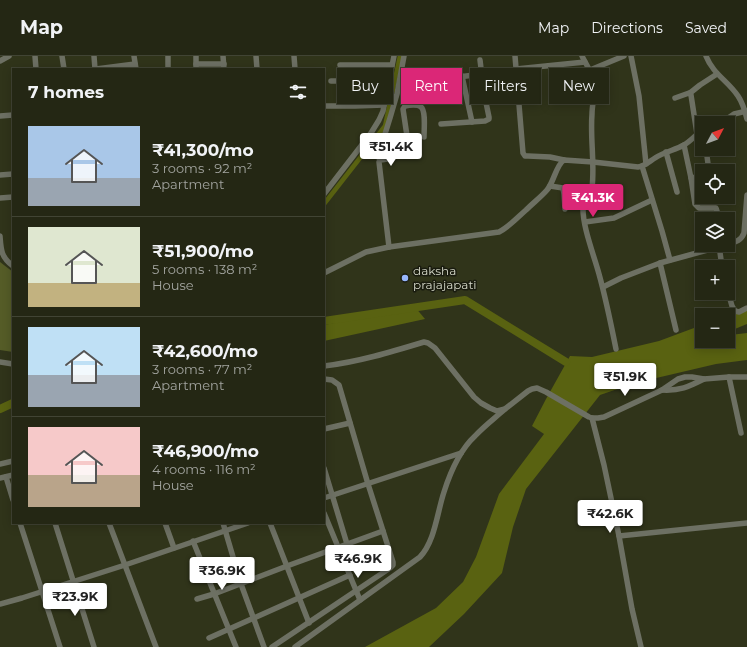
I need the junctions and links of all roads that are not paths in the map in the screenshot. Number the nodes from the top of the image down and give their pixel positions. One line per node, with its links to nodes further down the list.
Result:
1 (9, 56): 19 (street)
2 (35, 56): 25 (street)
3 (62, 56): 26 (street)
4 (94, 56): 27 (street)
5 (134, 56): 24 (street)
6 (168, 56): 29 (street)
7 (196, 56): 21 (street)
8 (223, 56): 22 (street)
9 (256, 56): 30 (street)
10 (294, 56): 31 (street)
11 (394, 56): 23 (street)
12 (404, 56): 61 (street)
13 (515, 56): 33 (street)
14 (624, 56): 36 (street)
15 (631, 56): 64 (street)
16 (706, 56): 37 (street)
17 (583, 59): 34 (street); 35 (street)
18 (480, 60): 32 (street)
19 (0, 61)
20 (340, 65): 23 (street)
21 (196, 66): 22 (street)
22 (224, 66)
23 (392, 66)
24 (136, 67): 28 (street)
25 (36, 68)
26 (64, 68)
27 (95, 68)
28 (116, 68)
29 (168, 68)
30 (257, 68)
31 (295, 68)
32 (481, 68)
33 (516, 68)
34 (523, 68)
35 (589, 68)
36 (595, 68)
37 (717, 74): 42 (street); 49 (street)
38 (470, 75): 39 (street)
39 (462, 76): 55 (street)
40 (331, 81): 41 (street)
41 (337, 81)
42 (690, 94): 43 (street); 52 (street)
43 (675, 98)
44 (486, 104): 55 (street)
45 (519, 104): 62 (street)
46 (593, 104): 63 (street)
47 (384, 105): 48 (street); 71 (street)
48 (325, 106)
49 (746, 111): 53 (street); 54 (street)
50 (12, 115): 51 (street)
51 (0, 116)
52 (696, 116)
53 (731, 116)
54 (747, 119)
55 (472, 122): 56 (street)
56 (441, 124)
57 (695, 136): 59 (street)
58 (424, 137): 61 (street)
59 (684, 145): 60 (street); 68 (street)
60 (666, 152): 64 (street); 70 (street)
61 (380, 160): 82 (street)
62 (564, 160): 63 (street); 69 (street)
63 (594, 162): 64 (street); 79 (street)
64 (644, 165): 76 (street)
65 (12, 174): 66 (street)
66 (0, 175)
67 (695, 177): 68 (street)
68 (692, 178): 78 (street)
69 (550, 186): 77 (street); 82 (street)
70 (678, 192)
71 (325, 193)
72 (747, 195): 75 (street)
73 (12, 197): 74 (street)
74 (0, 198)
75 (747, 199): 81 (street)
76 (652, 200): 79 (street); 85 (street)
77 (565, 209)
78 (717, 212)
79 (585, 222): 89 (street)
80 (0, 236): 83 (street)
81 (735, 242)
82 (389, 247): 88 (street)
83 (1, 252): 87 (street)
84 (698, 252): 85 (street)
85 (670, 260): 86 (street)
86 (660, 263): 89 (street); 92 (street)
87 (12, 265)
88 (325, 272)
89 (603, 287): 93 (street)
90 (730, 300): 91 (street)
91 (747, 308)
92 (676, 330)
93 (616, 349)
94 (0, 362): 95 (street)
95 (12, 364)
96 (325, 366): 102 (street)
97 (729, 377): 98 (street); 99 (street); 106 (street)
98 (704, 378): 101 (street); 101 (street)
99 (747, 378)
100 (325, 379): 104 (street)
101 (662, 390): 103 (street)
102 (505, 409): 103 (street); 107 (street)
103 (590, 417): 127 (street)
104 (350, 423): 105 (street); 112 (street)
105 (325, 429)
106 (741, 433)
107 (461, 453): 112 (street); 142 (street)
108 (12, 461): 109 (street)
109 (0, 464)
110 (325, 472): 113 (street)
111 (3, 477): 114 (street)
112 (368, 484): 113 (street); 126 (street)
113 (332, 496): 115 (street); 129 (street)
114 (12, 498)
115 (325, 498)
116 (325, 516): 131 (street)
117 (747, 523): 127 (street)
118 (20, 524): 138 (street)
119 (55, 524): 135 (street)
120 (109, 524): 132 (street)
121 (165, 524): 130 (street)
122 (223, 524): 125 (street)
123 (245, 524): 125 (street)
124 (270, 524): 133 (street)
125 (225, 531): 128 (street); 136 (street)
126 (383, 531): 129 (street); 137 (street)
127 (619, 536): 155 (street)
128 (193, 541): 130 (street); 139 (street)
129 (347, 544): 131 (street)
130 (174, 548): 132 (street)
131 (338, 548): 133 (street); 134 (street)
132 (125, 564): 135 (street); 150 (street)
133 (287, 566): 136 (street); 140 (street)
134 (350, 575): 137 (street); 140 (street)
135 (74, 581): 138 (street); 149 (street)
136 (241, 584): 139 (street); 144 (street)
137 (356, 591): 142 (street); 145 (street)
138 (43, 592): 143 (street); 148 (street)
139 (214, 594): 141 (street); 146 (street)
140 (300, 598): 144 (street); 145 (street)
141 (197, 599)
142 (360, 600): 154 (street)
143 (0, 604)
144 (254, 618): 146 (street); 152 (street)
145 (309, 623): 153 (street)
146 (229, 629): 147 (street); 151 (street)
147 (209, 638)
148 (60, 647)
149 (94, 647)
150 (156, 647)
151 (236, 647)
152 (264, 647)
153 (272, 647)
154 (295, 647)
155 (641, 647)

